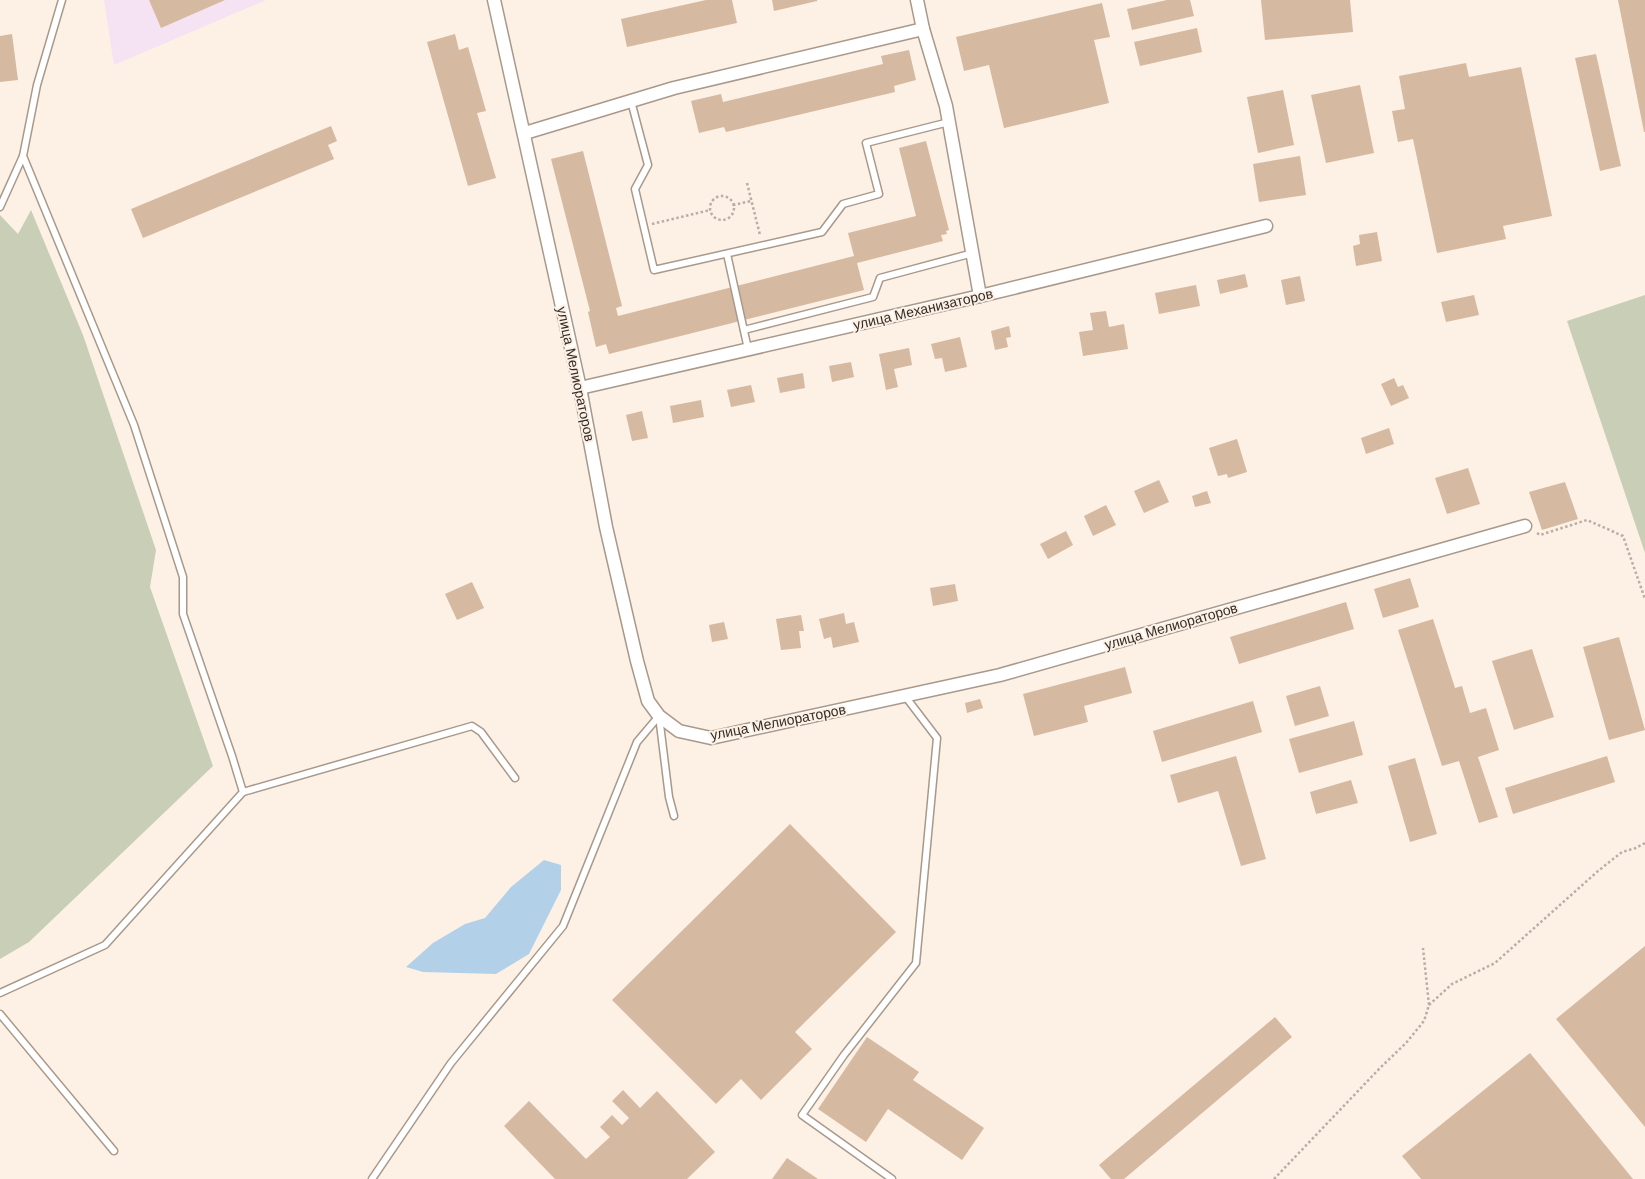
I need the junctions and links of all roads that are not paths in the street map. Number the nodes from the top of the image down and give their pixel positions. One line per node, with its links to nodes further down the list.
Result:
1 (62, 0): 8 (lane)
2 (494, 0): 7 (street, улица Мелиораторов)
3 (916, 0): 4 (street)
4 (923, 29): 5 (street); 6 (street)
5 (631, 101): 7 (street); 11 (lane)
6 (949, 122): 11 (lane); 12 (street)
7 (524, 133): 16 (street, улица Мелиораторов)
8 (23, 156): 9 (lane); 21 (lane)
9 (0, 207)
10 (1266, 226): 13 (street, улица Механизаторов)
11 (727, 254): 14 (lane)
12 (973, 254): 13 (street); 14 (lane)
13 (980, 296): 15 (street, улица Механизаторов)
14 (744, 330): 15 (lane)
15 (748, 349): 16 (street, улица Механизаторов)
16 (580, 388): 19 (street, улица Мелиораторов)
17 (1525, 526): 18 (street, улица Мелиораторов)
18 (905, 696): 19 (street, улица Мелиораторов); 27 (lane)
19 (659, 716): 22 (lane); 26 (lane)
20 (515, 778): 21 (lane)
21 (243, 792): 23 (lane)
22 (674, 816)
23 (0, 993)
24 (0, 1014): 25 (lane)
25 (114, 1151)
26 (372, 1179)
27 (892, 1179)

